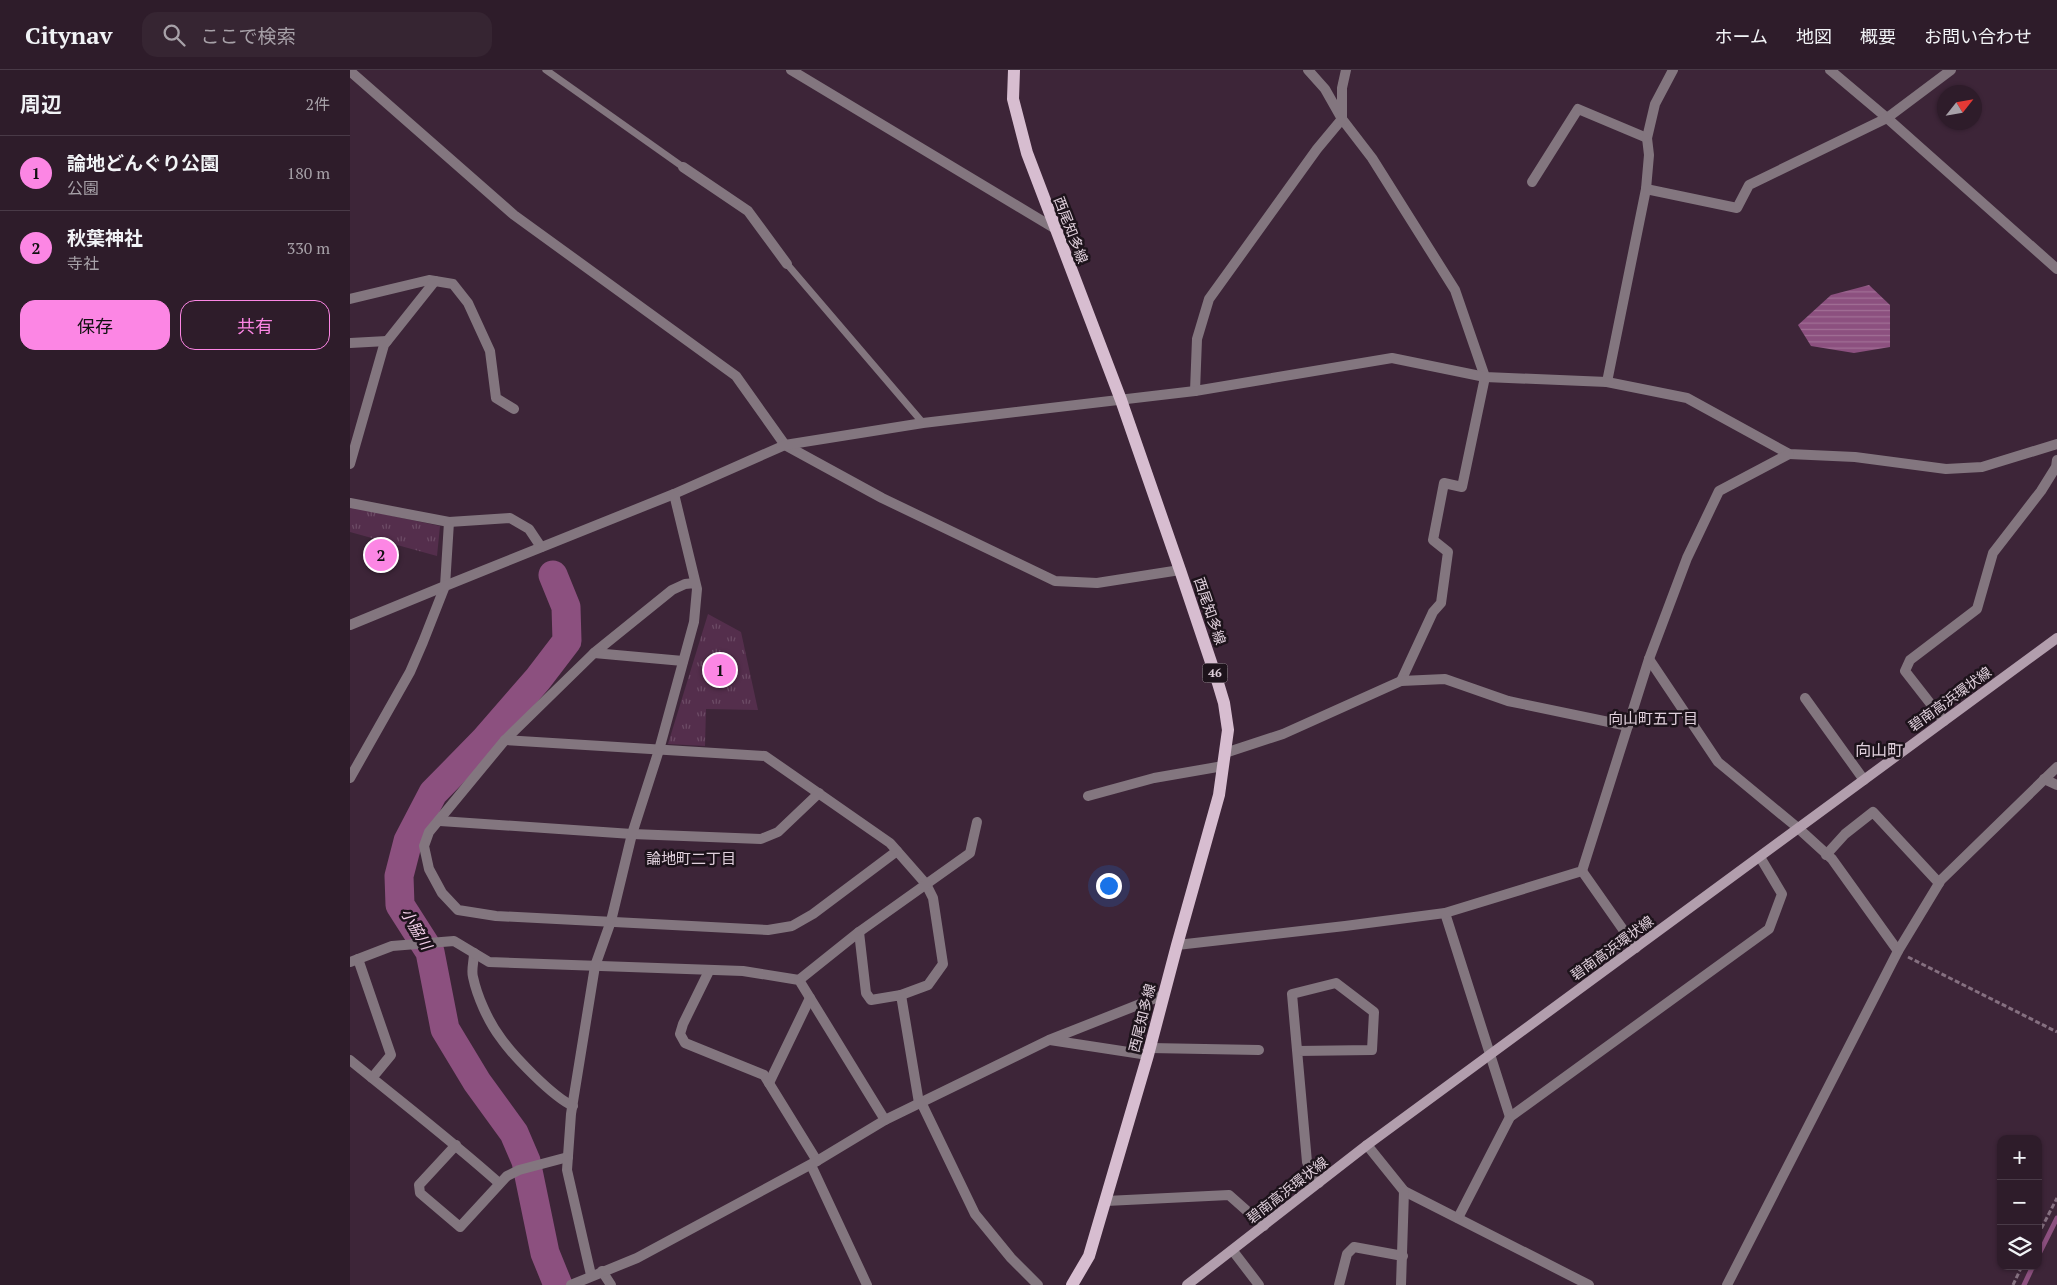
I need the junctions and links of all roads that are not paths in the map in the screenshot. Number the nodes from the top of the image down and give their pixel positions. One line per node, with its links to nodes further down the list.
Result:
1 (546, 70): 13 (lane)
2 (791, 70): 16 (street)
3 (1014, 70): 16 (main road, 西尾知多線 / 46)
4 (1308, 70): 11 (street)
5 (1346, 70): 11 (street)
6 (1673, 70): 12 (street)
7 (1830, 70): 10 (street)
8 (1951, 70): 10 (street)
9 (350, 71): 30 (street)
10 (1887, 118): 15 (street); 18 (street)
11 (1342, 119): 23 (street); 25 (street)
12 (1647, 138): 14 (street); 15 (street)
13 (683, 167): 17 (street)
14 (1532, 182)
15 (1646, 189): 24 (street)
16 (1054, 228): 26 (main road, 西尾知多線 / 46)
17 (787, 264): 28 (lane)
18 (2057, 269)
19 (435, 281): 20 (street); 21 (street); 27 (street)
20 (350, 299)
21 (388, 341): 22 (street); 33 (street)
22 (350, 343)
23 (1485, 377): 24 (street); 25 (street); 46 (street)
24 (1607, 382): 31 (street)
25 (1195, 391): 26 (street)
26 (1120, 400): 28 (street); 38 (main road, 西尾知多線 / 46)
27 (514, 409)
28 (923, 423): 30 (street)
29 (2057, 444): 31 (street)
30 (785, 445): 34 (street); 38 (street)
31 (1789, 454): 44 (street)
32 (2057, 460): 48 (street)
33 (350, 464)
34 (674, 494): 37 (street); 39 (street)
35 (350, 503): 36 (street)
36 (449, 522): 37 (street); 40 (street)
37 (541, 547): 40 (street)
38 (1180, 570): 52 (main road, 西尾知多線 / 46)
39 (695, 583): 43 (street); 45 (street)
40 (445, 586): 41 (street); 54 (street)
41 (350, 626)
42 (2057, 638): 48 (main road, 碧南高浜環状線)
43 (594, 653): 45 (street); 50 (street)
44 (1649, 659): 49 (street); 62 (street)
45 (683, 661): 51 (street)
46 (1401, 681): 49 (street); 52 (street)
47 (1805, 698): 56 (street)
48 (1944, 721): 56 (main road, 碧南高浜環状線)
49 (1628, 726): 67 (street)
50 (505, 740): 51 (street); 60 (street)
51 (659, 750): 58 (street); 63 (street)
52 (1224, 759): 59 (street); 73 (main road, 西尾知多線 / 46)
53 (2057, 767): 55 (street)
54 (350, 778)
55 (2044, 779): 57 (street); 68 (street)
56 (1864, 780): 62 (main road, 碧南高浜環状線)
57 (2057, 786)
58 (819, 794): 63 (street); 64 (street)
59 (1088, 796)
60 (440, 821): 63 (street); 71 (street)
61 (977, 822): 69 (street)
62 (1798, 828): 65 (street); 66 (main road, 碧南高浜環状線)
63 (632, 834): 71 (street)
64 (897, 851): 69 (street); 71 (street)
65 (1826, 855): 68 (street); 75 (street)
66 (1760, 857): 74 (main road, 碧南高浜環状線); 94 (street)
67 (1582, 871): 70 (street); 74 (street)
68 (1939, 883): 75 (street)
69 (926, 884): 72 (street); 81 (street)
70 (1445, 913): 73 (street); 88 (street)
71 (611, 921): 78 (street)
72 (859, 932): 80 (street); 81 (street)
73 (1177, 944): 82 (main road, 西尾知多線 / 46)
74 (1636, 948): 88 (main road, 碧南高浜環状線)
75 (1898, 951): 120 (street)
76 (474, 954): 77 (street); 78 (street); 93 (street)
77 (354, 961): 90 (street)
78 (595, 966): 79 (street); 93 (street)
79 (709, 971): 80 (street); 91 (street)
80 (799, 980): 83 (street)
81 (901, 995): 92 (street)
82 (1163, 995): 84 (street); 87 (main road, 西尾知多線 / 46)
83 (810, 998): 91 (street); 95 (street)
84 (1049, 1040): 87 (street); 92 (street)
85 (1258, 1050): 87 (street)
86 (1297, 1050): 86 (street); 101 (street)
87 (1149, 1051): 103 (main road, 西尾知多線 / 46)
88 (1490, 1055): 94 (street); 97 (main road, 碧南高浜環状線)
89 (350, 1060): 90 (street)
90 (372, 1078): 96 (street)
91 (769, 1083): 99 (street)
92 (920, 1103): 95 (street); 113 (street)
93 (573, 1106): 98 (street)
94 (1510, 1117): 104 (street)
95 (885, 1120): 99 (street)
96 (456, 1145): 100 (street); 100 (street)
97 (1367, 1145): 101 (main road, 碧南高浜環状線); 102 (street)
98 (568, 1157): 100 (street); 109 (street)
99 (814, 1163): 108 (street); 112 (street)
100 (499, 1183)
101 (1318, 1183): 105 (main road, 碧南高浜環状線)
102 (1404, 1191): 104 (street); 107 (street)
103 (1106, 1201): 105 (street); 114 (main road, 西尾知多線 / 46)
104 (1458, 1218): 119 (street)
105 (1264, 1226): 106 (main road, 碧南高浜環状線)
106 (1232, 1251): 115 (main road, 碧南高浜環状線); 116 (street)
107 (1403, 1256): 117 (street); 118 (street)
108 (602, 1271): 109 (street); 111 (street)
109 (591, 1275): 110 (street)
110 (571, 1285)
111 (611, 1285)
112 (867, 1285)
113 (1038, 1285)
114 (1072, 1285)
115 (1187, 1285)
116 (1258, 1285)
117 (1339, 1285)
118 (1401, 1285)
119 (1588, 1285)
120 (1727, 1285)

